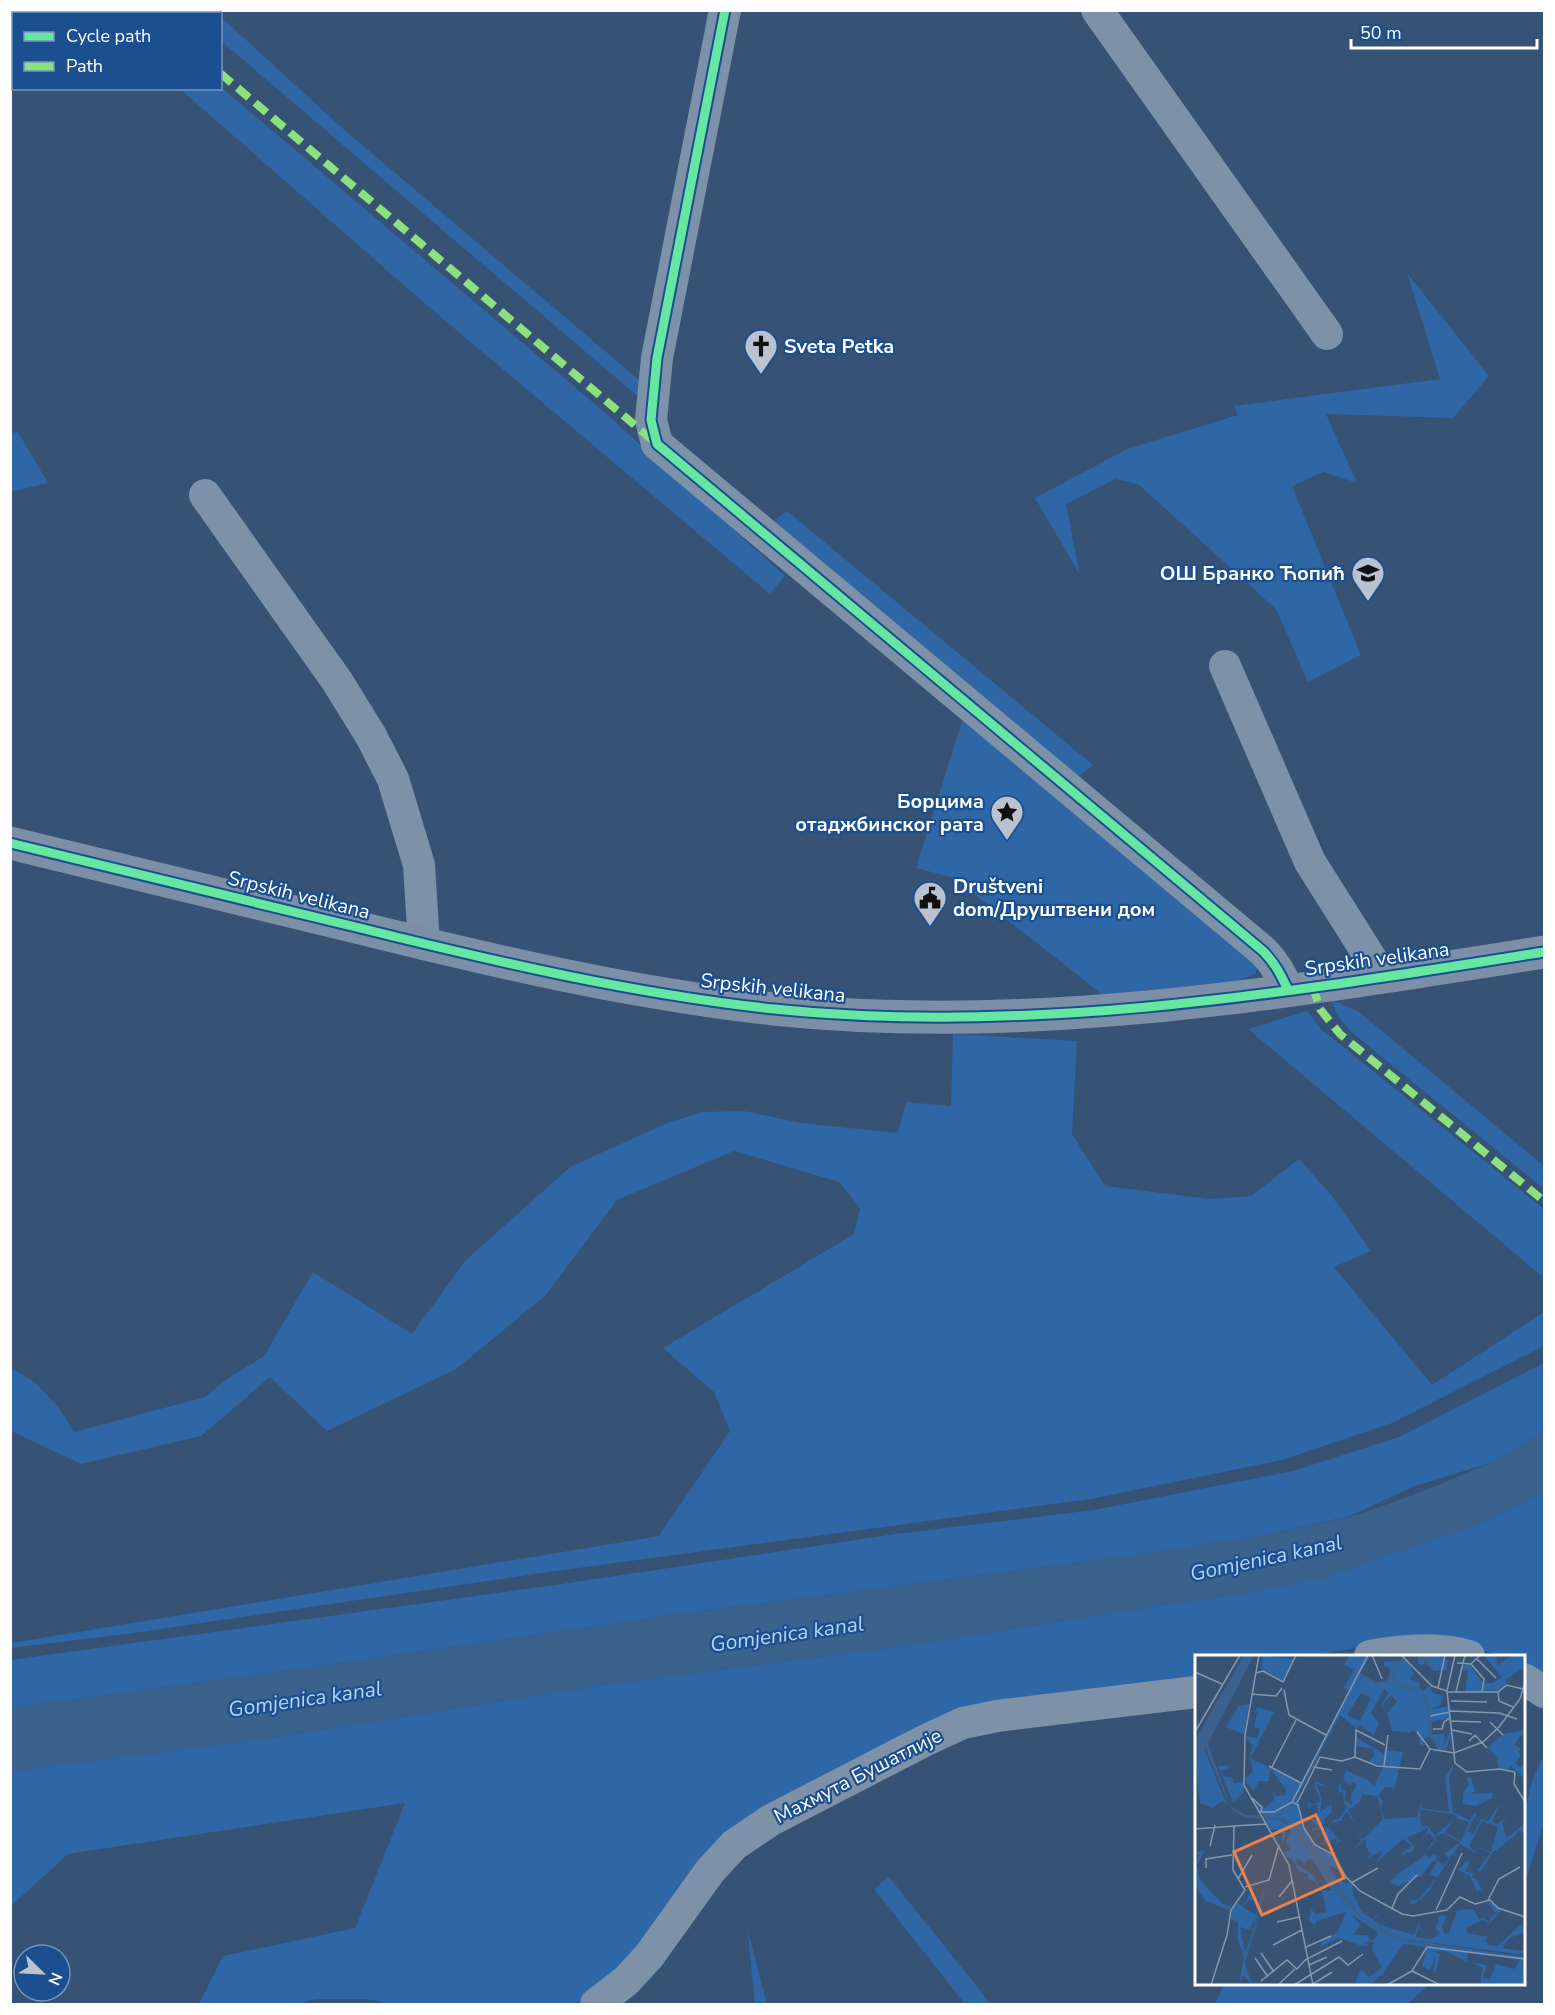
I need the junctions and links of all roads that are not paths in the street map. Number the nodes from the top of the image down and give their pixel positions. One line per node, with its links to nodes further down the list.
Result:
1 (725, 10): 10 (street)
2 (1097, 10): 3 (street)
3 (1328, 334)
4 (205, 495): 7 (street)
5 (1225, 666): 9 (street, Srpskih velikana)
6 (10, 843): 7 (main road, Srpskih velikana)
7 (424, 944): 10 (main road, Srpskih velikana)
8 (1545, 952): 9 (main road, Srpskih velikana)
9 (1382, 976): 10 (main road, Srpskih velikana)
10 (1287, 990)
11 (1378, 1655): 12 (street)
12 (1465, 1655)
13 (1525, 1680): 15 (street)
14 (1195, 1692): 16 (street, Махмута Бушатлије)
15 (1545, 1692)
16 (596, 2004)

